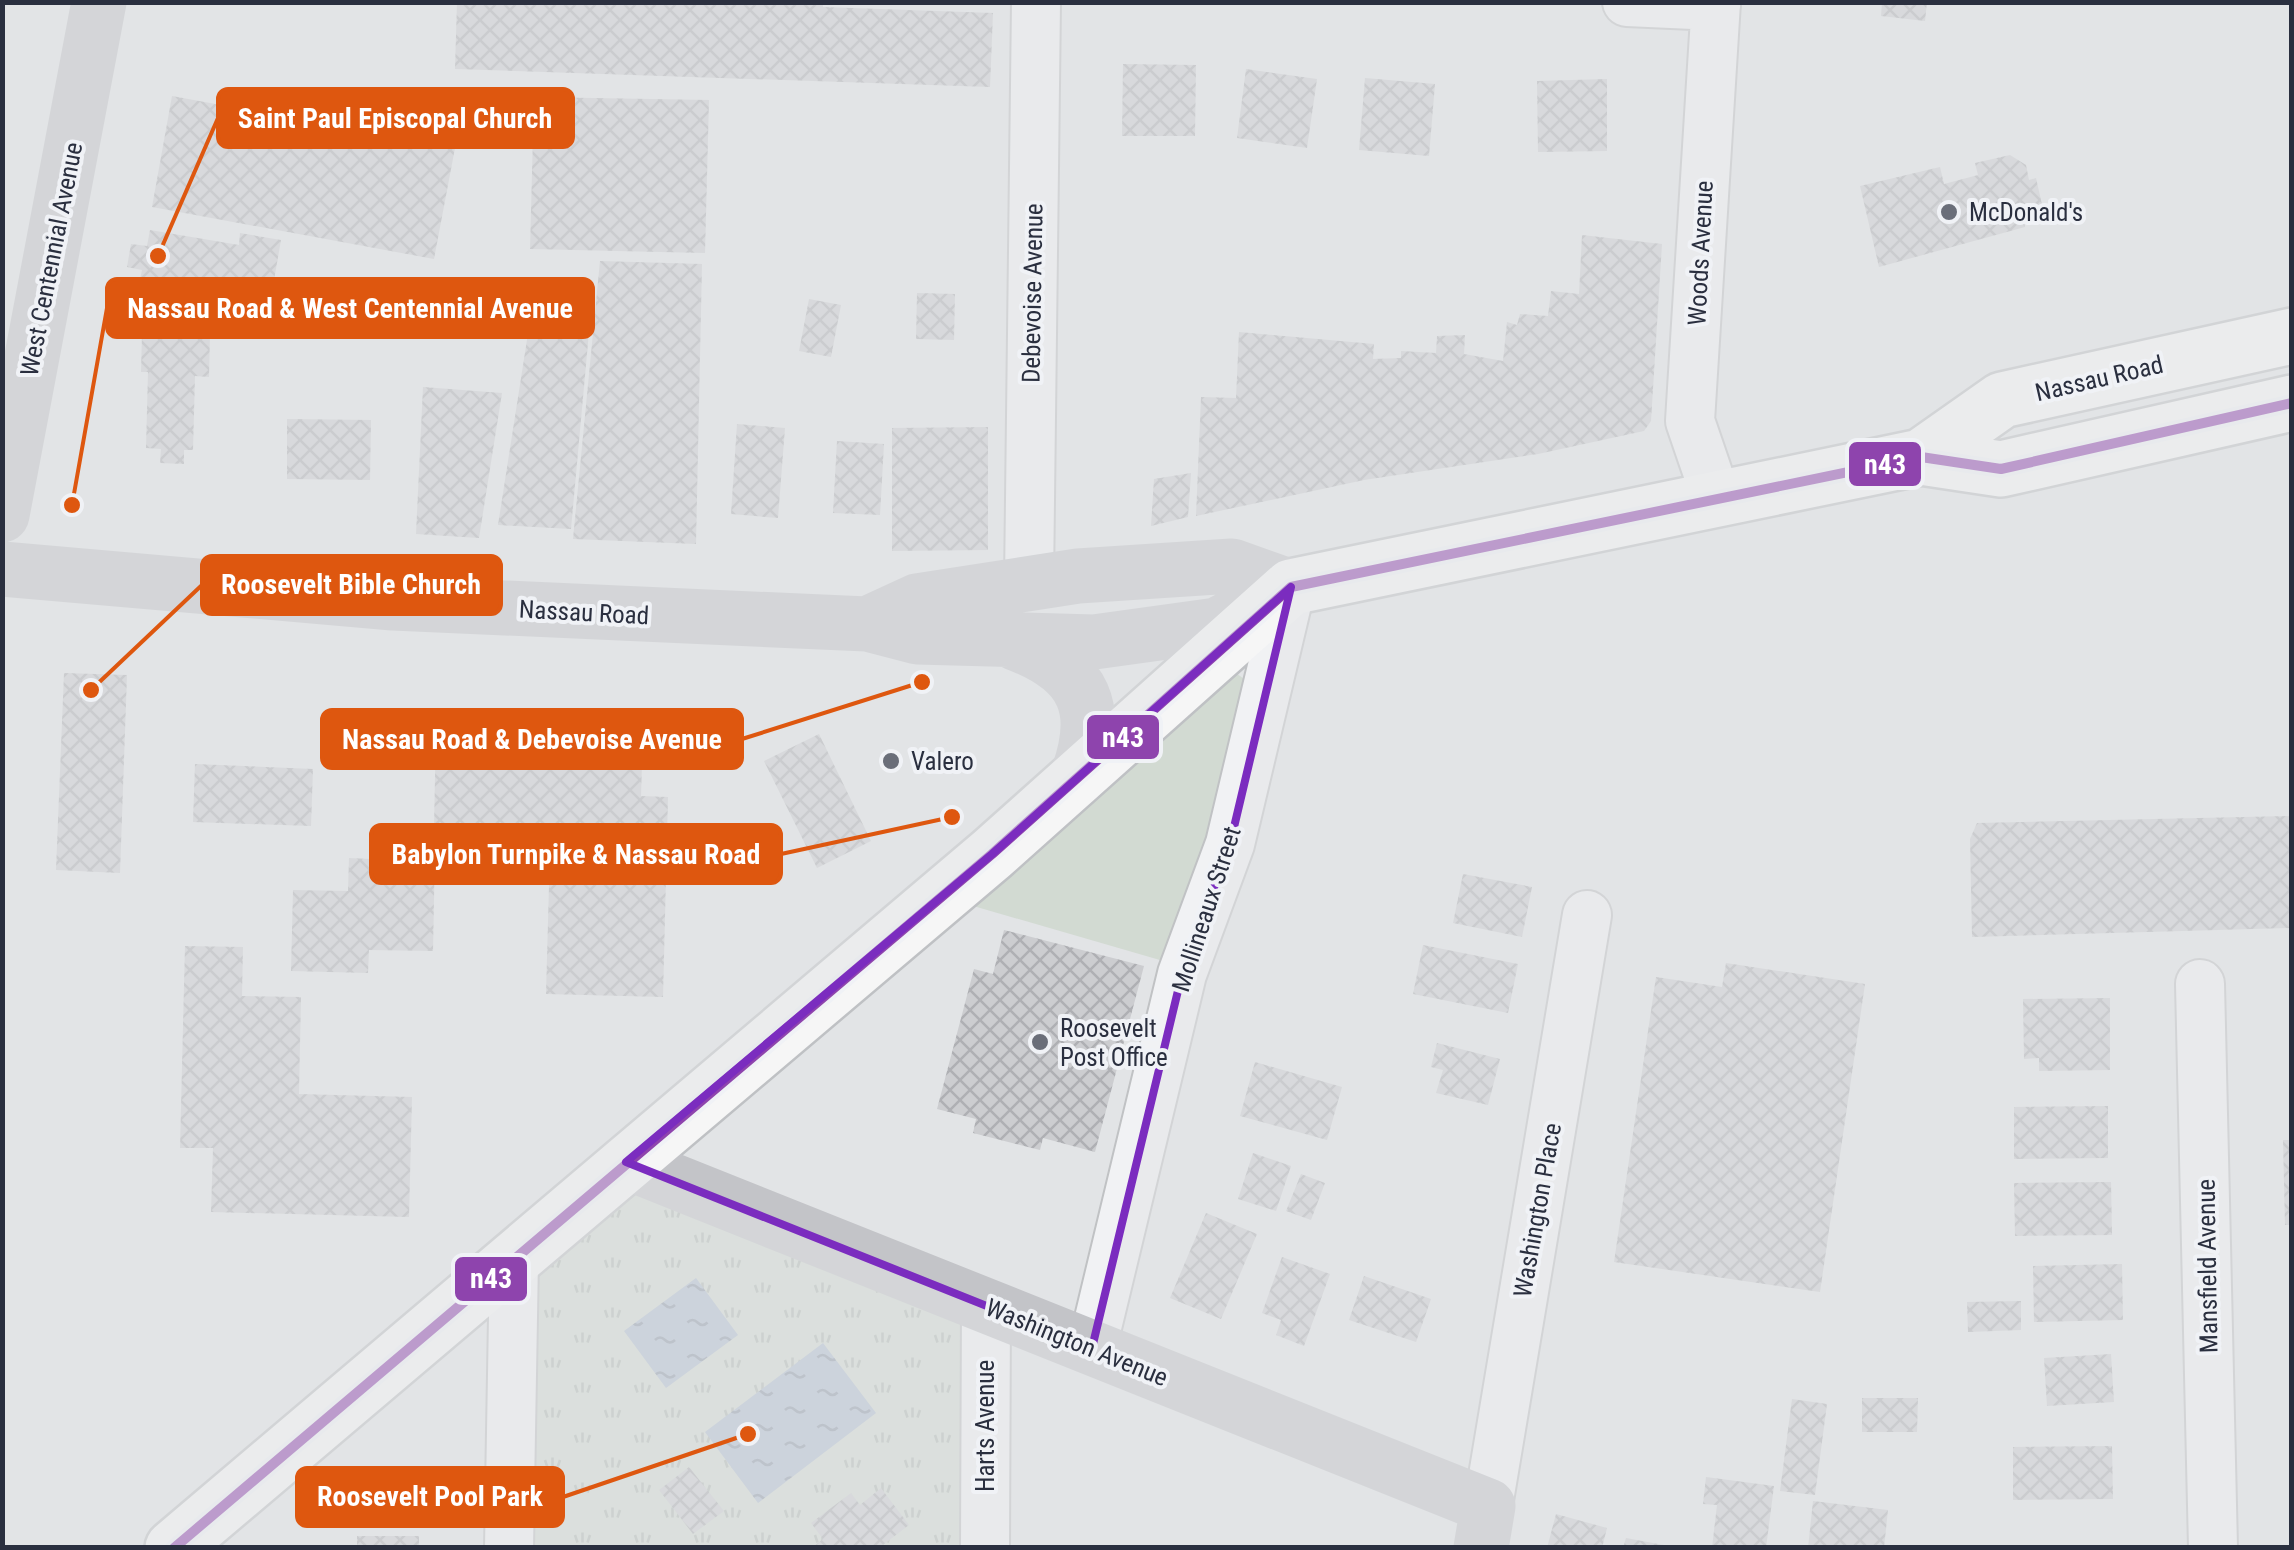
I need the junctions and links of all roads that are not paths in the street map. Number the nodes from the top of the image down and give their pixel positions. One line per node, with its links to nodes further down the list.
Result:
1 (99, 2): 9 (main road, West Centennial Avenue)
2 (1036, 2): 11 (street, Debevoise Avenue)
3 (1627, 2): 4 (street)
4 (1716, 4): 8 (street, Woods Avenue)
5 (2292, 336): 7 (main road, Nassau Road)
6 (2292, 403): 7 (main road, Nassau Road)
7 (1921, 457): 8 (main road, Nassau Road)
8 (1717, 500): 12 (main road, Nassau Road)
9 (2, 515)
10 (2, 569): 13 (main road, Nassau Road)
11 (1029, 583): 12 (main road, Nassau Road); 13 (main road, Nassau Road)
12 (1291, 587): 14 (main road, Nassau Road); 15 (main road); 21 (street, Mollineaux Street)
13 (867, 624): 14 (main road, Nassau Road)
14 (1015, 643): 15 (main road)
15 (1076, 780): 18 (main road)
16 (1587, 915): 22 (street, Washington Place)
17 (2200, 984): 26 (street, Mansfield Avenue)
18 (626, 1162): 19 (main road); 20 (main road, Washington Avenue)
19 (514, 1259): 23 (main road); 24 (street)
20 (986, 1305): 21 (main road, Washington Avenue); 25 (street, Harts Avenue)
21 (1092, 1348): 22 (main road, Washington Avenue)
22 (1484, 1526)
23 (173, 1548)
24 (509, 1548)
25 (985, 1548)
26 (2214, 1548)

